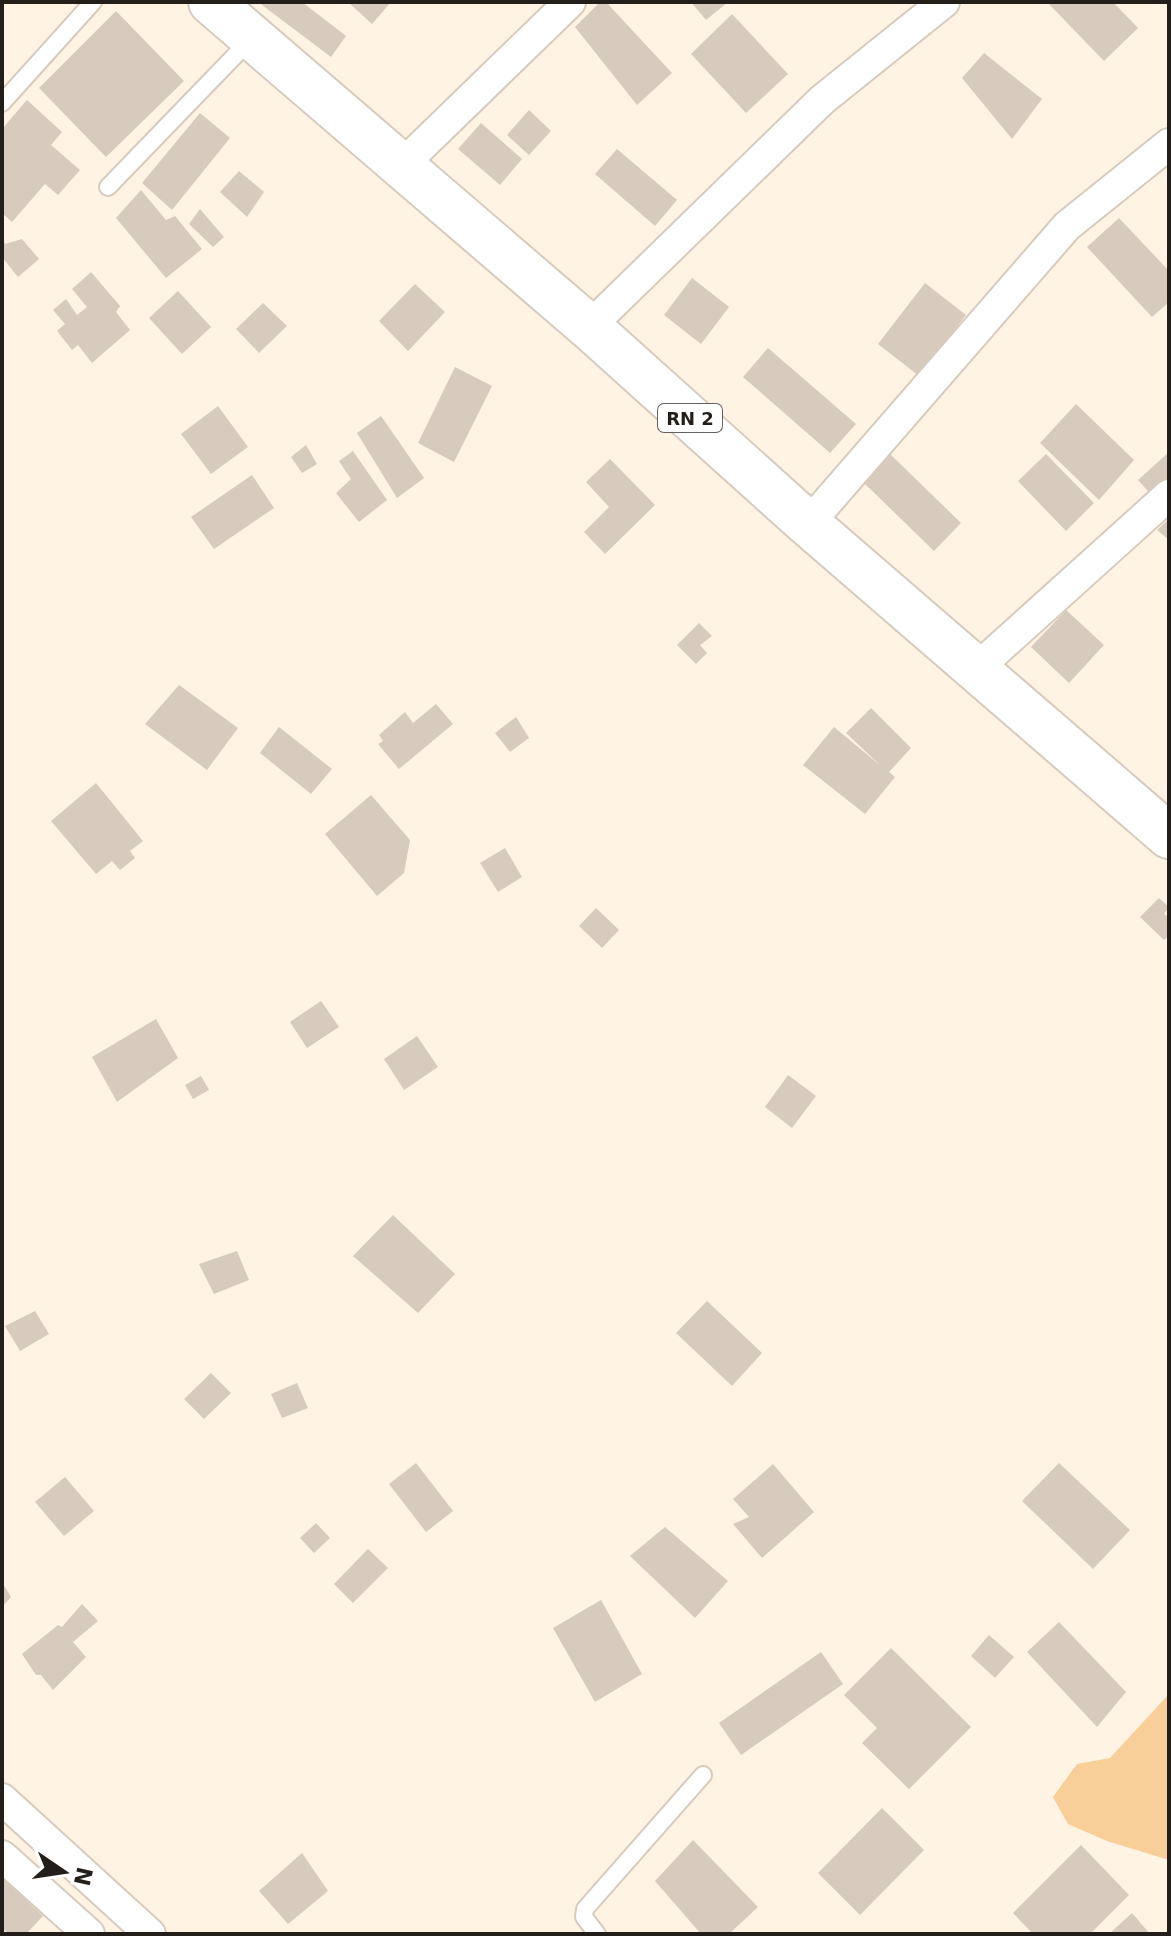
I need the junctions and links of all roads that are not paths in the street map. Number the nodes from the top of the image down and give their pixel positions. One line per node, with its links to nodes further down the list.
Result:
1 (93, 2): 6 (lane)
2 (212, 2): 5 (highway, RN 2)
3 (570, 2): 8 (street)
4 (944, 2): 10 (street)
5 (253, 37): 8 (highway, RN 2); 9 (lane)
6 (2, 103)
7 (1169, 144): 12 (street)
8 (402, 165): 10 (highway, RN 2)
9 (108, 187)
10 (589, 327): 12 (highway, RN 2)
11 (1169, 495): 13 (street)
12 (808, 524): 13 (highway, RN 2)
13 (976, 669): 14 (highway, RN 2)
14 (1164, 822)
15 (703, 1775): 20 (lane)
16 (2, 1799): 19 (street)
17 (2, 1856): 18 (street)
18 (89, 1934)
19 (150, 1934)
20 (597, 1934)

